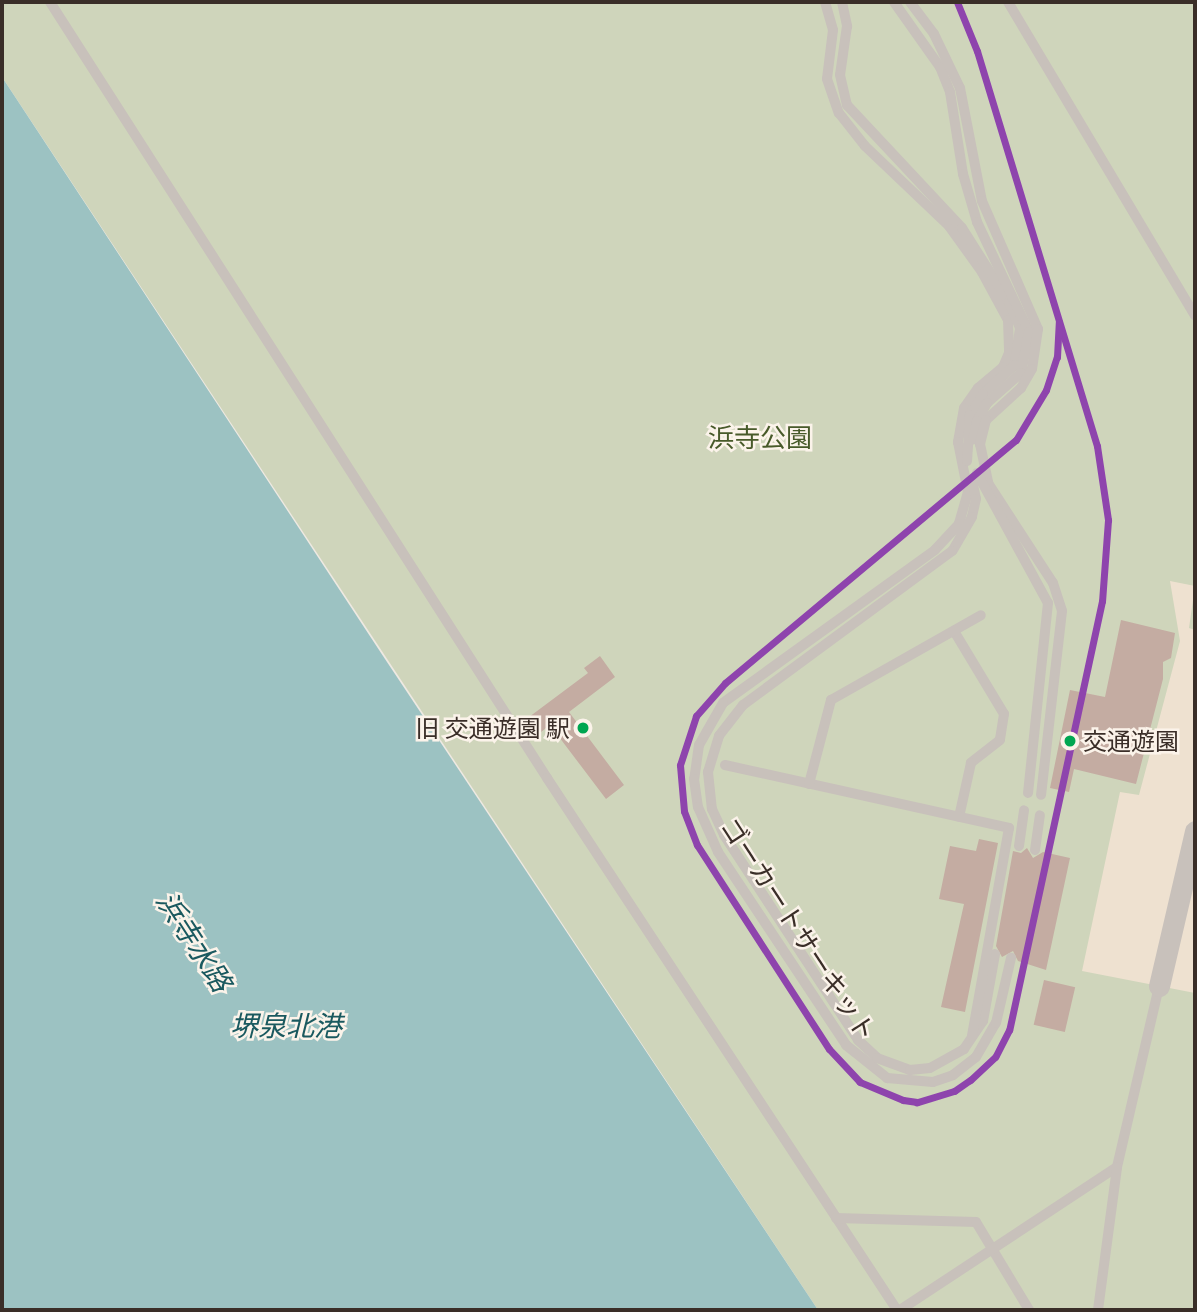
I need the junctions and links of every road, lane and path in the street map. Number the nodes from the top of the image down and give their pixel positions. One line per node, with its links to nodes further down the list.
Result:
1 (50, 2): 27 (lane)
2 (825, 2): 8 (lane, ゴーカートサーキット)
3 (842, 2): 8 (lane, ゴーカートサーキット)
4 (894, 2): 8 (lane, ゴーカートサーキット)
5 (910, 2): 8 (lane, ゴーカートサーキット)
6 (1008, 2): 7 (lane)
7 (1195, 316)
8 (985, 399): 9 (lane, ゴーカートサーキット); 23 (lane, ゴーカートサーキット); 25 (lane, ゴーカートサーキット)
9 (1029, 556): 14 (lane, ゴーカートサーキット); 15 (lane, ゴーカートサーキット)
10 (981, 615): 11 (lane)
11 (954, 631): 13 (lane); 18 (lane)
12 (725, 765): 13 (lane)
13 (809, 785): 18 (lane)
14 (1028, 793)
15 (1041, 795)
16 (1024, 810): 20 (lane)
17 (1040, 815): 21 (lane)
18 (959, 817): 25 (lane)
19 (1195, 831): 24 (street)
20 (1019, 846)
21 (1035, 850)
22 (995, 954): 25 (lane, ゴーカートサーキット)
23 (1011, 958)
24 (1159, 986): 26 (lane)
25 (970, 1042)
26 (1117, 1167): 28 (lane); 31 (lane)
27 (836, 1218): 28 (lane); 29 (lane)
28 (993, 1249): 29 (lane); 30 (lane)
29 (899, 1310)
30 (1029, 1310)
31 (1098, 1310)

